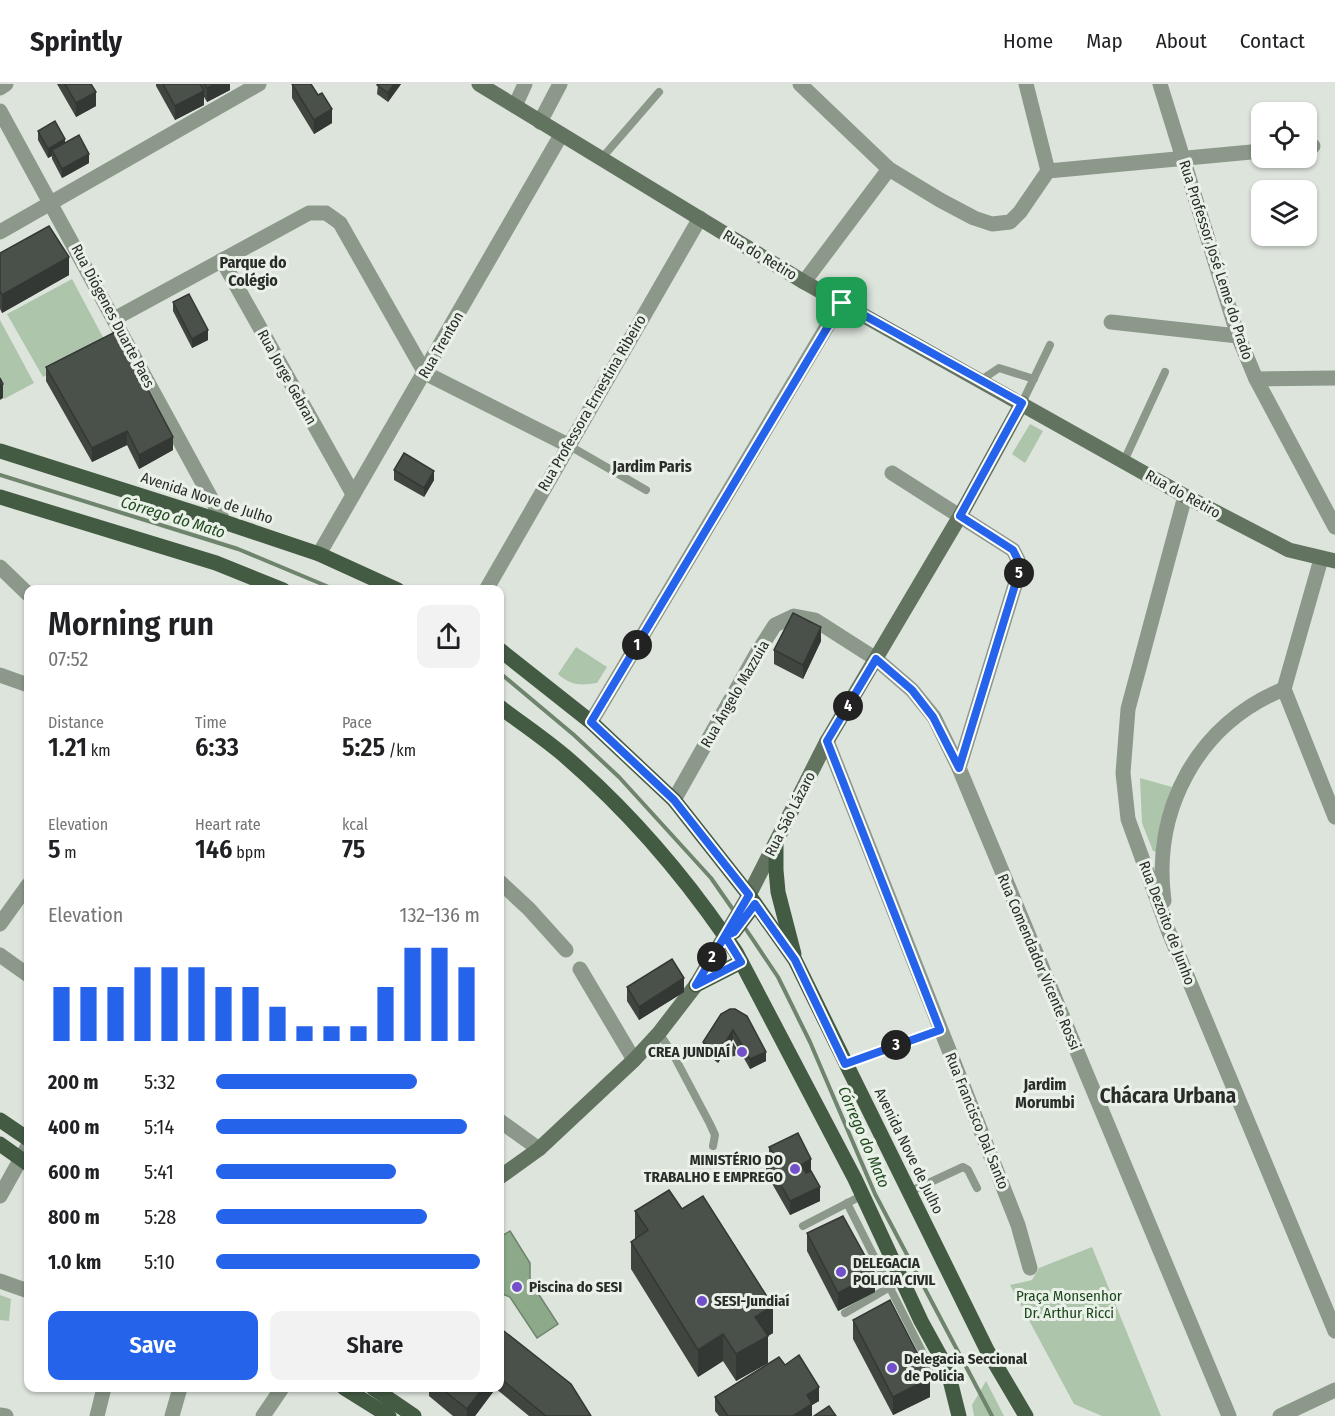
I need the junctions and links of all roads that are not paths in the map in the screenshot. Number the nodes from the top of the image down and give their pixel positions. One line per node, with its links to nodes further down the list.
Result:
1 (6, 84): 9 (street)
2 (260, 84): 20 (street)
3 (479, 84): 11 (main road, Rua do Retiro)
4 (525, 84): 11 (street)
5 (560, 84): 13 (street)
6 (800, 84): 18 (street)
7 (1026, 84): 19 (street)
8 (1160, 84): 17 (street, Rua Professor José Leme do Prado)
9 (0, 88)
10 (659, 92): 16 (lane)
11 (515, 106): 13 (main road, Rua do Retiro)
12 (0, 111): 20 (street, Rua Diógenes Duarte Paes)
13 (540, 122): 14 (main road, Rua do Retiro)
14 (561, 135): 16 (main road, Rua do Retiro); 31 (street, Rua Trenton)
15 (1251, 152): 17 (street)
16 (601, 159): 21 (main road, Rua do Retiro)
17 (1182, 159): 19 (street); 28 (street, Rua Professor José Leme do Prado)
18 (889, 170): 19 (street); 24 (street)
19 (1048, 171)
20 (51, 202): 22 (street); 26 (street, Rua Diógenes Duarte Paes)
21 (700, 218): 24 (main road, Rua do Retiro); 37 (street, Rua Professora Ernestina Ribeiro)
22 (0, 232)
23 (222, 260): 26 (street); 31 (street); 42 (street, Rua Jorge Gebran)
24 (804, 282): 25 (main road, Rua do Retiro)
25 (842, 303): 35 (main road, Rua do Retiro); 61 (street)
26 (114, 320): 46 (street, Rua Diógenes Duarte Paes)
27 (1111, 322): 28 (street)
28 (1238, 336): 34 (street, Rua Professor José Leme do Prado)
29 (1050, 345): 33 (lane)
30 (1166, 372): 39 (lane)
31 (425, 373): 37 (street); 42 (street, Rua Trenton)
32 (1335, 378): 34 (street)
33 (1034, 379): 35 (lane); 36 (lane)
34 (1256, 379): 47 (street, Rua Professor José Leme do Prado)
35 (981, 380): 36 (main road, Rua do Retiro)
36 (1022, 403): 39 (main road, Rua do Retiro); 45 (main road, Rua São Lázaro)
37 (567, 445): 41 (lane); 53 (street, Rua Professora Ernestina Ribeiro)
38 (0, 451): 46 (main road, Avenida Nove de Julho)
39 (1124, 461): 43 (main road, Rua do Retiro)
40 (892, 473): 45 (street)
41 (646, 490)
42 (353, 494): 48 (street, Rua Trenton)
43 (1185, 496): 49 (main road, Rua do Retiro); 71 (street, Rua Dezoito de Junho)
44 (0, 497): 51 (main road)
45 (960, 516): 56 (main road, Rua São Lázaro); 63 (street)
46 (224, 522): 48 (main road, Avenida Nove de Julho)
47 (1335, 527)
48 (319, 555): 52 (main road, Avenida Nove de Julho)
49 (1328, 560): 59 (street)
50 (0, 567): 54 (street)
51 (271, 585)
52 (387, 585)
53 (489, 585)
54 (24, 590)
55 (504, 653): 61 (main road, Avenida Nove de Julho)
56 (876, 659): 62 (main road, Rua São Lázaro); 63 (street, Rua Comendador Vicente Rossi); 64 (street, Rua Ângelo Mazzuia)
57 (0, 675): 58 (street)
58 (24, 684)
59 (1284, 689): 65 (street); 71 (street)
60 (504, 710): 72 (main road)
61 (591, 722): 64 (main road, Avenida Nove de Julho)
62 (827, 741): 66 (main road, Rua São Lázaro); 80 (street, Rua Francisco Dal Santo)
63 (959, 768): 122 (street, Rua Comendador Vicente Rossi)
64 (674, 800): 69 (main road, Avenida Nove de Julho)
65 (1335, 817)
66 (776, 843): 69 (main road, Rua São Lázaro); 75 (main road)
67 (504, 886): 73 (street)
68 (24, 891): 70 (street)
69 (749, 905): 72 (main road); 75 (main road, Avenida Nove de Julho)
70 (0, 924)
71 (1168, 930): 106 (street, Rua Dezoito de Junho)
72 (729, 932): 76 (main road); 79 (main road)
73 (566, 950)
74 (0, 956): 78 (street)
75 (795, 960): 83 (main road, Avenida Nove de Julho)
76 (741, 962): 79 (main road); 95 (main road)
77 (580, 969): 82 (street)
78 (24, 972)
79 (696, 985): 81 (main road)
80 (940, 1030): 83 (lane); 101 (street, Rua Francisco Dal Santo)
81 (659, 1033): 82 (main road); 88 (lane)
82 (634, 1060): 89 (main road)
83 (845, 1064): 94 (main road, Avenida Nove de Julho)
84 (0, 1120): 86 (main road)
85 (504, 1124): 89 (street)
86 (24, 1136)
87 (0, 1144): 90 (main road)
88 (713, 1146)
89 (539, 1149): 92 (main road)
90 (24, 1155)
91 (24, 1159): 96 (street)
92 (504, 1174)
93 (977, 1188): 94 (lane)
94 (909, 1192): 121 (main road, Avenida Nove de Julho)
95 (863, 1195): 97 (lane); 99 (main road)
96 (0, 1196)
97 (847, 1203): 98 (lane); 100 (lane)
98 (804, 1226)
99 (879, 1230): 100 (lane); 103 (main road)
100 (865, 1241): 103 (lane)
101 (1030, 1268)
102 (0, 1281): 104 (street)
103 (895, 1284): 105 (lane); 114 (main road)
104 (24, 1290)
105 (845, 1313)
106 (1335, 1332)
107 (1335, 1390): 123 (street)
108 (103, 1392): 116 (street)
109 (179, 1392): 117 (street)
110 (279, 1392): 118 (street)
111 (350, 1392): 119 (main road)
112 (379, 1392): 120 (main road)
113 (0, 1414): 115 (street)
114 (958, 1415)
115 (6, 1416)
116 (97, 1416)
117 (172, 1416)
118 (263, 1416)
119 (389, 1416)
120 (414, 1416)
121 (1026, 1416)
122 (1229, 1416)
123 (1280, 1416)

